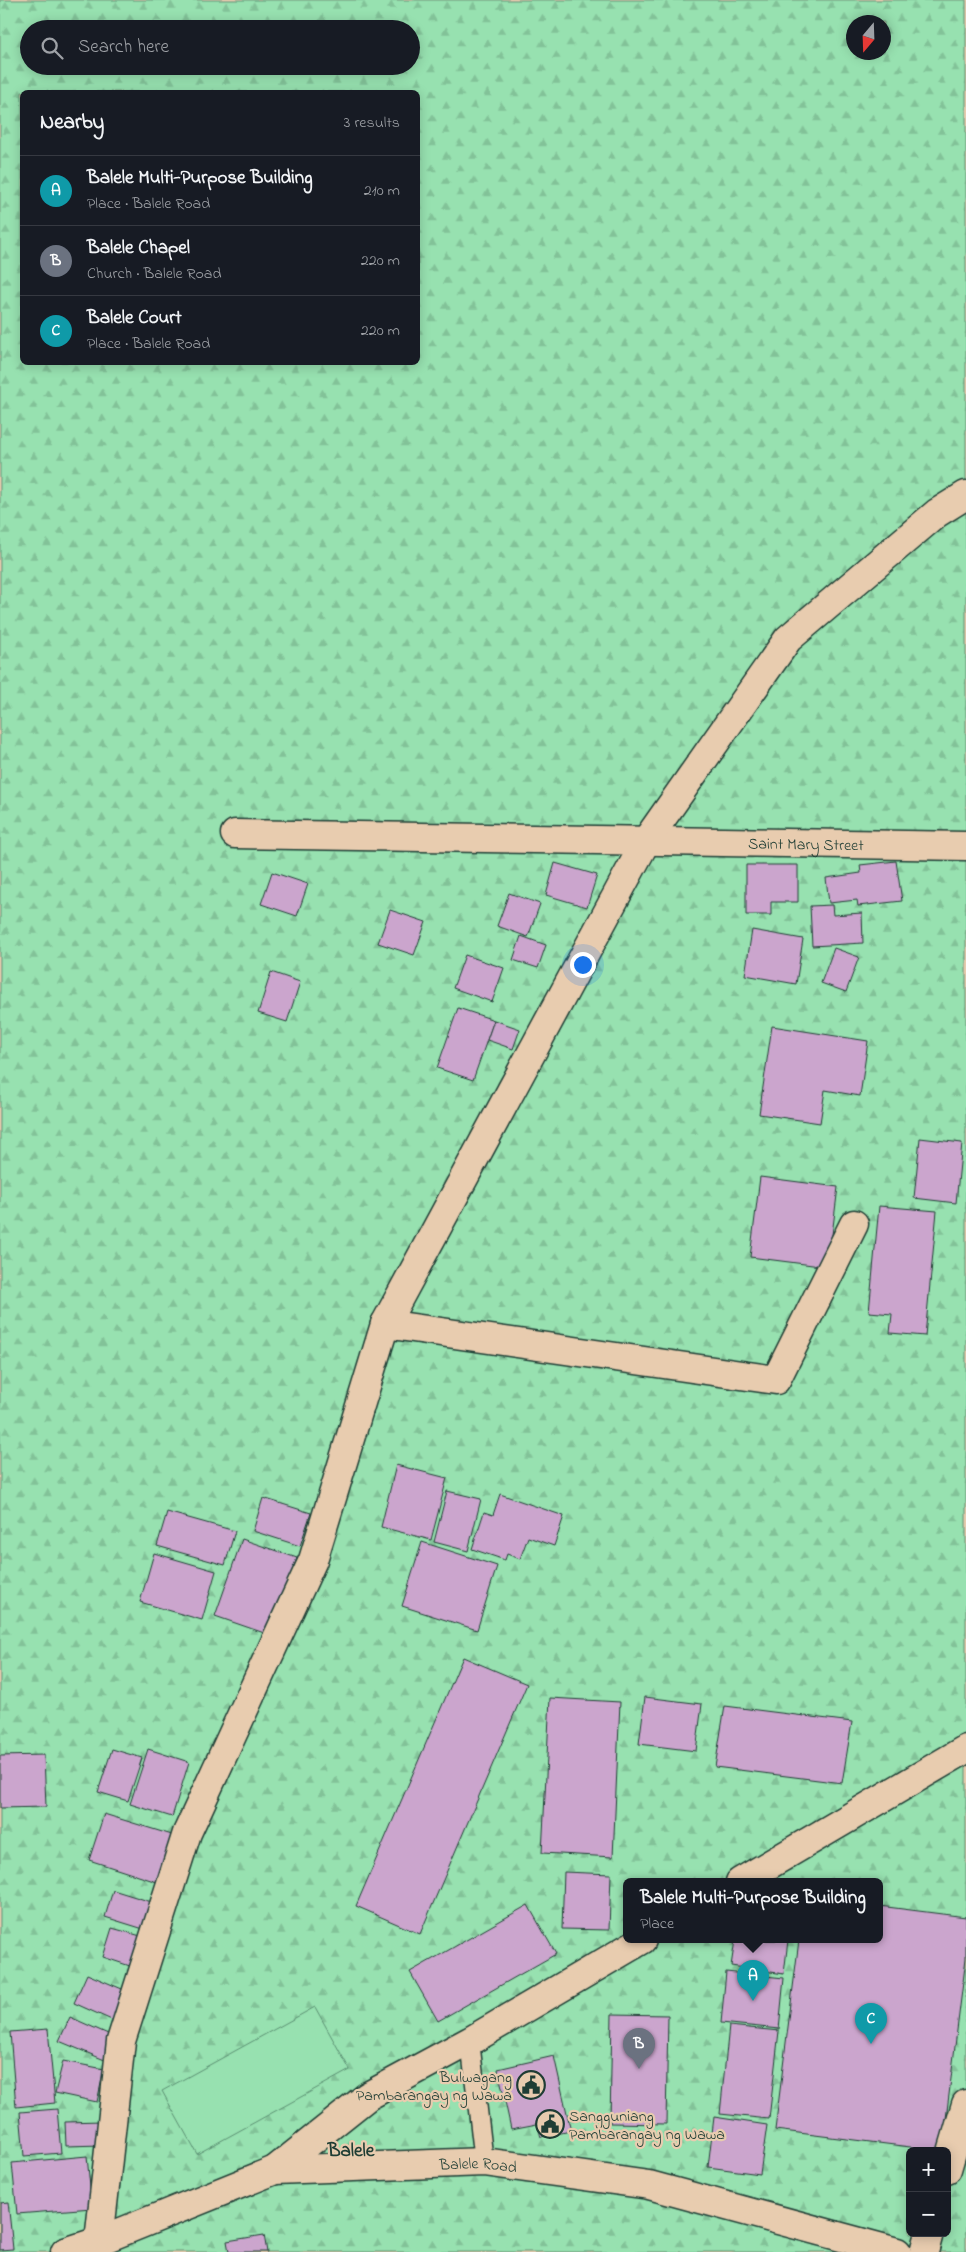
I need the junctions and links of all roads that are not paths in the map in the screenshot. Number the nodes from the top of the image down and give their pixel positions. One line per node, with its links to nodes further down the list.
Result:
1 (966, 494): 3 (street)
2 (235, 834): 3 (street, Saint Mary Street)
3 (646, 841): 4 (street, Saint Mary Street); 6 (street)
4 (966, 846)
5 (854, 1224): 6 (street)
6 (385, 1324): 16 (street)
7 (966, 1749): 8 (street)
8 (747, 1878)
9 (637, 1943): 10 (street)
10 (470, 2041): 13 (lane); 14 (street)
11 (966, 2104): 12 (street)
12 (951, 2155)
13 (484, 2162): 14 (street, Balele Road); 18 (street, Balele Road)
14 (275, 2170): 16 (street, Balele Road)
15 (928, 2237): 19 (street)
16 (99, 2241): 17 (street, Balele Road)
17 (65, 2252)
18 (897, 2252)
19 (924, 2252)

